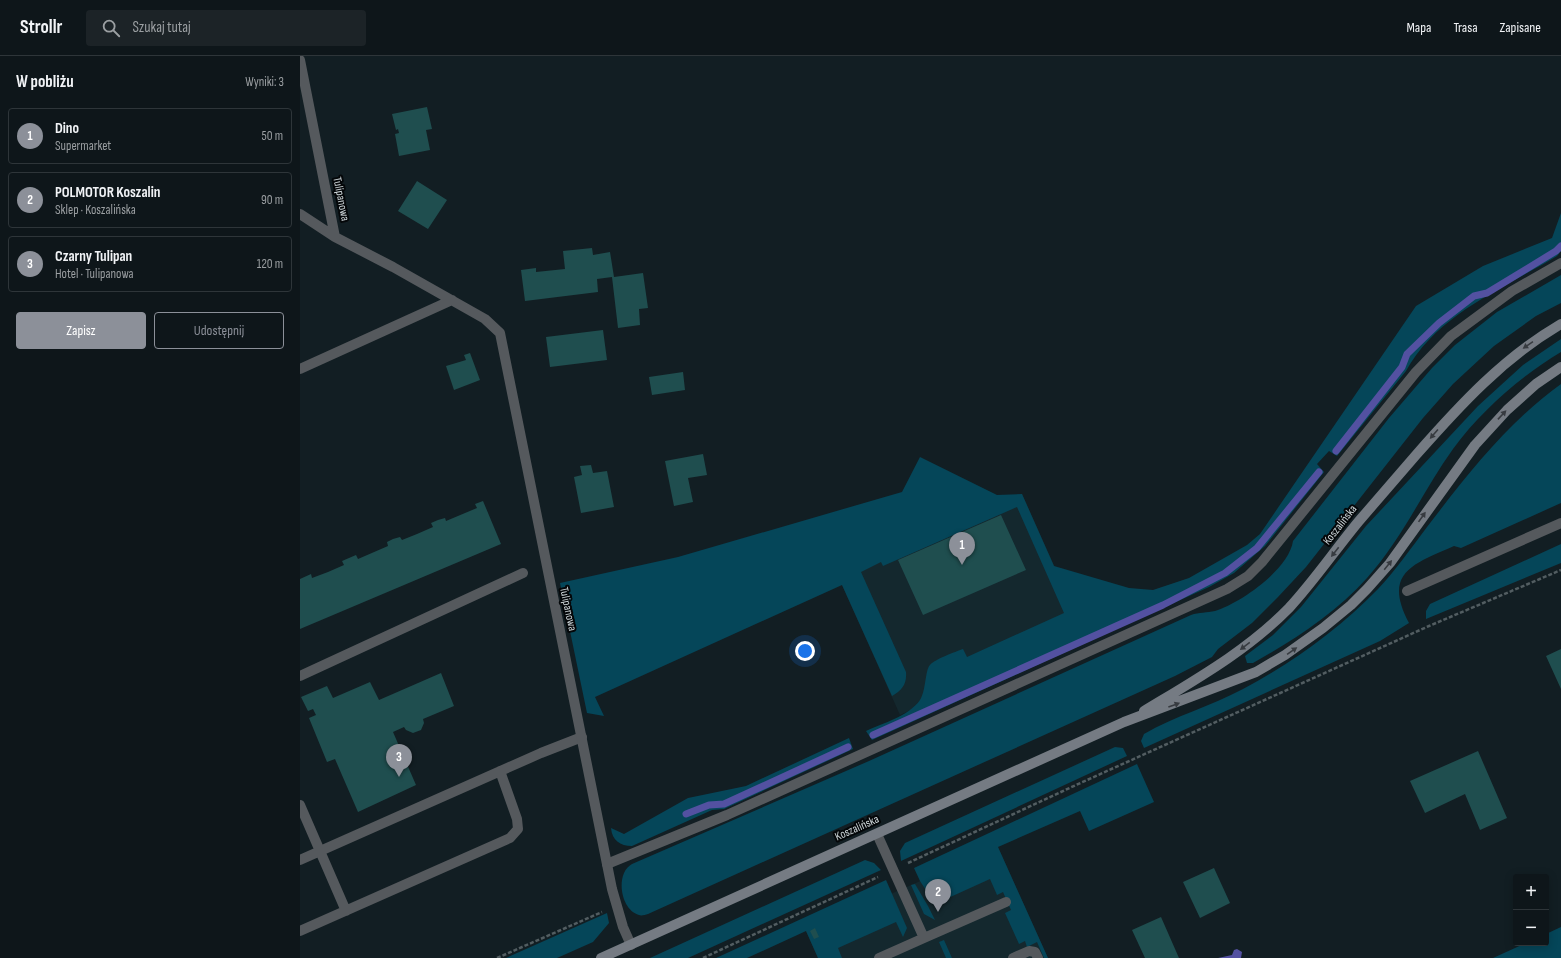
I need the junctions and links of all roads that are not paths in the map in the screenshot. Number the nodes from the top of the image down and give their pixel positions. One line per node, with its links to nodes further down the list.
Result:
1 (300, 60): 3 (street, Tulipanowa)
2 (300, 214): 3 (street)
3 (335, 237): 5 (street, Tulipanowa)
4 (1561, 263): 20 (street)
5 (452, 300): 8 (street); 14 (street, Tulipanowa)
6 (1561, 324): 13 (main road, Koszalińska, one-way to 13)
7 (1561, 367): 13 (main road, Koszalińska, one-way to 7)
8 (300, 369)
9 (1561, 523): 11 (street)
10 (523, 573): 12 (street)
11 (1407, 591)
12 (300, 676)
13 (1124, 722): 17 (main road, Koszalińska)
14 (582, 737): 15 (street); 20 (street, Tulipanowa)
15 (500, 771): 18 (street); 22 (street)
16 (300, 805): 18 (street)
17 (877, 834): 24 (street); 25 (main road, Koszalińska)
18 (321, 851): 19 (street); 22 (street)
19 (300, 860)
20 (607, 864): 25 (street, Tulipanowa)
21 (1006, 902): 24 (street)
22 (346, 911): 23 (street)
23 (300, 932)
24 (924, 938): 27 (street)
25 (631, 945): 26 (main road, Koszalińska)
26 (601, 958)
27 (879, 958)
28 (1013, 958): 29 (street)
29 (1038, 958)

